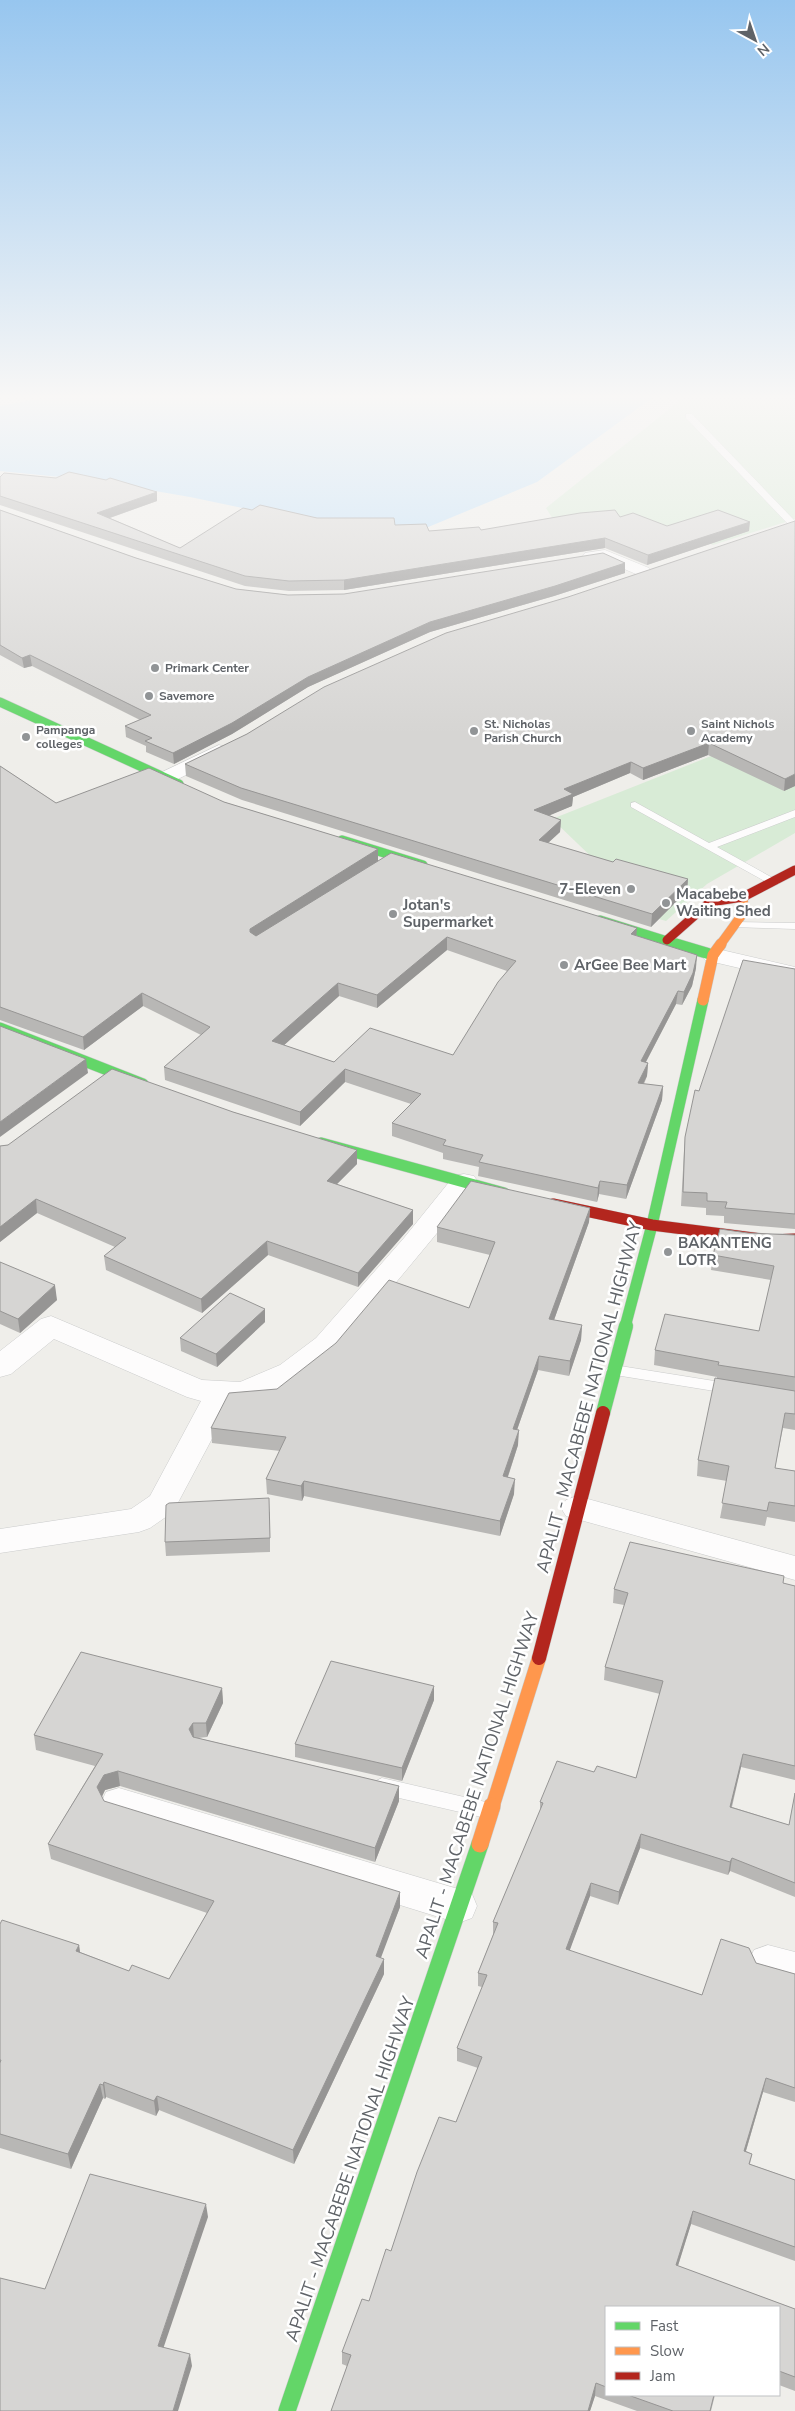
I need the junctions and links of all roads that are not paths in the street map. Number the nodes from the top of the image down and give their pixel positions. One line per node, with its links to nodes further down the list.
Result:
1 (782, 511): 2 (lane)
2 (794, 523): 3 (street)
3 (774, 529)
4 (572, 560): 6 (street)
5 (662, 566): 6 (street)
6 (643, 572): 7 (street)
7 (616, 582)
8 (0, 702): 10 (main road)
9 (232, 744): 10 (street)
10 (165, 778): 11 (main road)
11 (190, 788)
12 (635, 805): 15 (lane)
13 (795, 813): 15 (lane)
14 (328, 836): 16 (main road)
15 (708, 847): 20 (lane)
16 (395, 856): 17 (lane); 18 (main road)
17 (379, 866)
18 (432, 868)
19 (795, 870): 20 (main road)
20 (774, 882): 21 (main road)
21 (743, 897): 23 (main road); 25 (main road)
22 (588, 916): 25 (main road)
23 (735, 925): 24 (lane); 26 (main road)
24 (795, 926)
25 (668, 940): 26 (main road)
26 (713, 954): 27 (street); 36 (main road, APALIT - MACABEBE NATIONAL HIGHWAY)
27 (795, 974)
28 (0, 1028): 29 (main road)
29 (108, 1072): 30 (main road); 31 (street)
30 (154, 1088)
31 (85, 1089)
32 (309, 1140): 33 (main road)
33 (464, 1182): 34 (main road); 41 (street)
34 (511, 1195)
35 (540, 1201): 36 (main road)
36 (652, 1226): 37 (main road); 39 (main road, APALIT - MACABEBE NATIONAL HIGHWAY)
37 (795, 1239)
38 (0, 1367): 41 (street)
39 (614, 1370): 40 (lane); 42 (main road, APALIT - MACABEBE NATIONAL HIGHWAY)
40 (747, 1391)
41 (221, 1392): 43 (street)
42 (577, 1508): 44 (street); 47 (main road, APALIT - MACABEBE NATIONAL HIGHWAY)
43 (0, 1541)
44 (795, 1568)
45 (365, 1782): 47 (lane)
46 (119, 1803): 48 (street)
47 (491, 1812): 48 (main road, APALIT - MACABEBE NATIONAL HIGHWAY)
48 (458, 1906): 49 (main road, APALIT - MACABEBE NATIONAL HIGHWAY)
49 (287, 2411)

